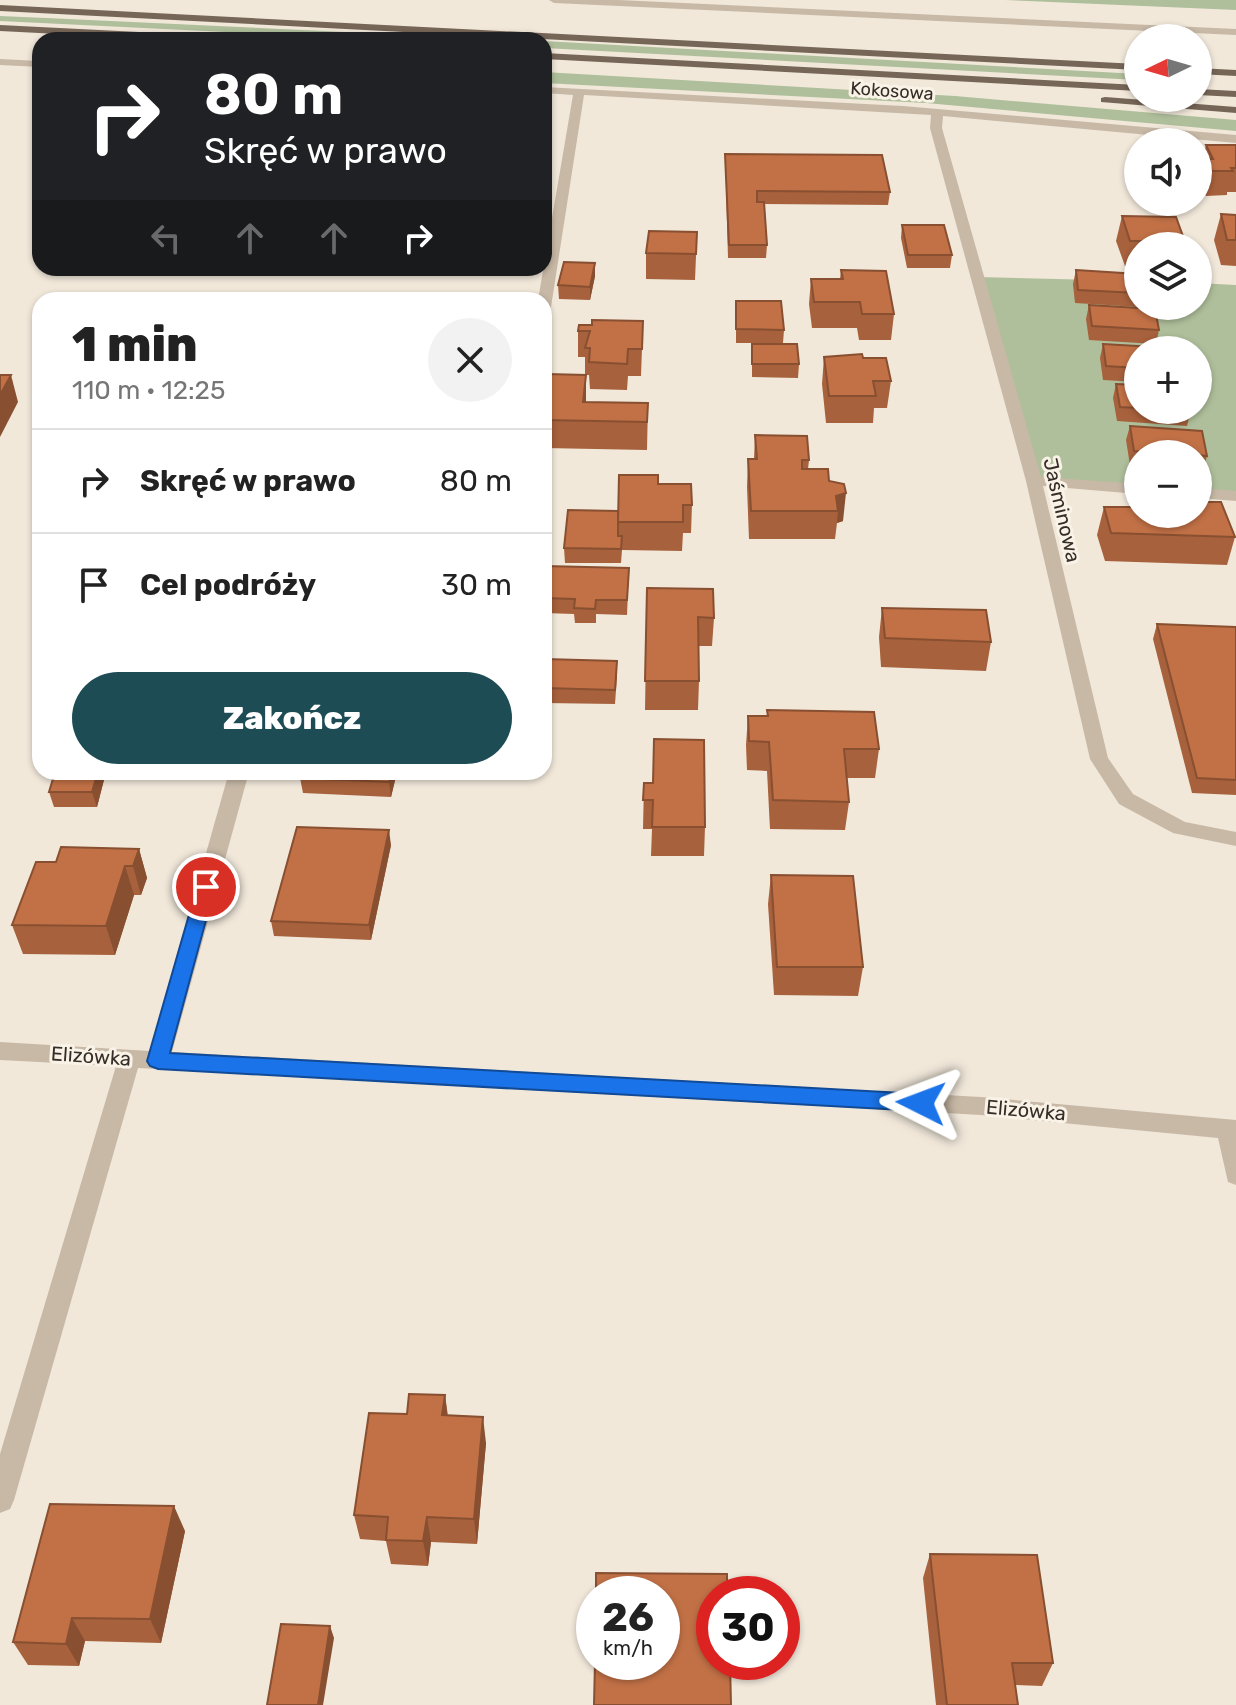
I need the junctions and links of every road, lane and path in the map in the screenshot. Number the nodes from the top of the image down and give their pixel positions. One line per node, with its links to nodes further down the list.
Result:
1 (554, 0): 6 (street)
2 (0, 8): 5 (main road)
3 (0, 28): 4 (main road)
4 (79, 32)
5 (463, 32)
6 (1236, 32)
7 (552, 37): 11 (main road)
8 (552, 56): 12 (main road)
9 (0, 62): 10 (street)
10 (32, 64)
11 (1124, 66)
12 (831, 71): 15 (main road); 20 (main road)
13 (1212, 72): 14 (main road)
14 (1236, 73)
15 (1124, 87)
16 (552, 90): 17 (street, Kokosowa)
17 (579, 92): 21 (street, Kokosowa); 23 (street)
18 (1212, 93): 19 (main road)
19 (1236, 94)
20 (1236, 110)
21 (937, 112): 22 (street, Kokosowa); 24 (street, Jaśminowa)
22 (1236, 139)
23 (552, 258)
24 (1034, 481): 25 (street); 29 (street, Jaśminowa)
25 (1124, 488)
26 (1212, 494): 27 (street)
27 (1236, 496)
28 (237, 780): 32 (street)
29 (1236, 839)
30 (0, 1051): 31 (street, Elizówka)
31 (129, 1059): 32 (street, Elizówka); 35 (street)
32 (158, 1061): 33 (street, Elizówka)
33 (1232, 1130): 34 (street)
34 (1236, 1175)
35 (0, 1500)

